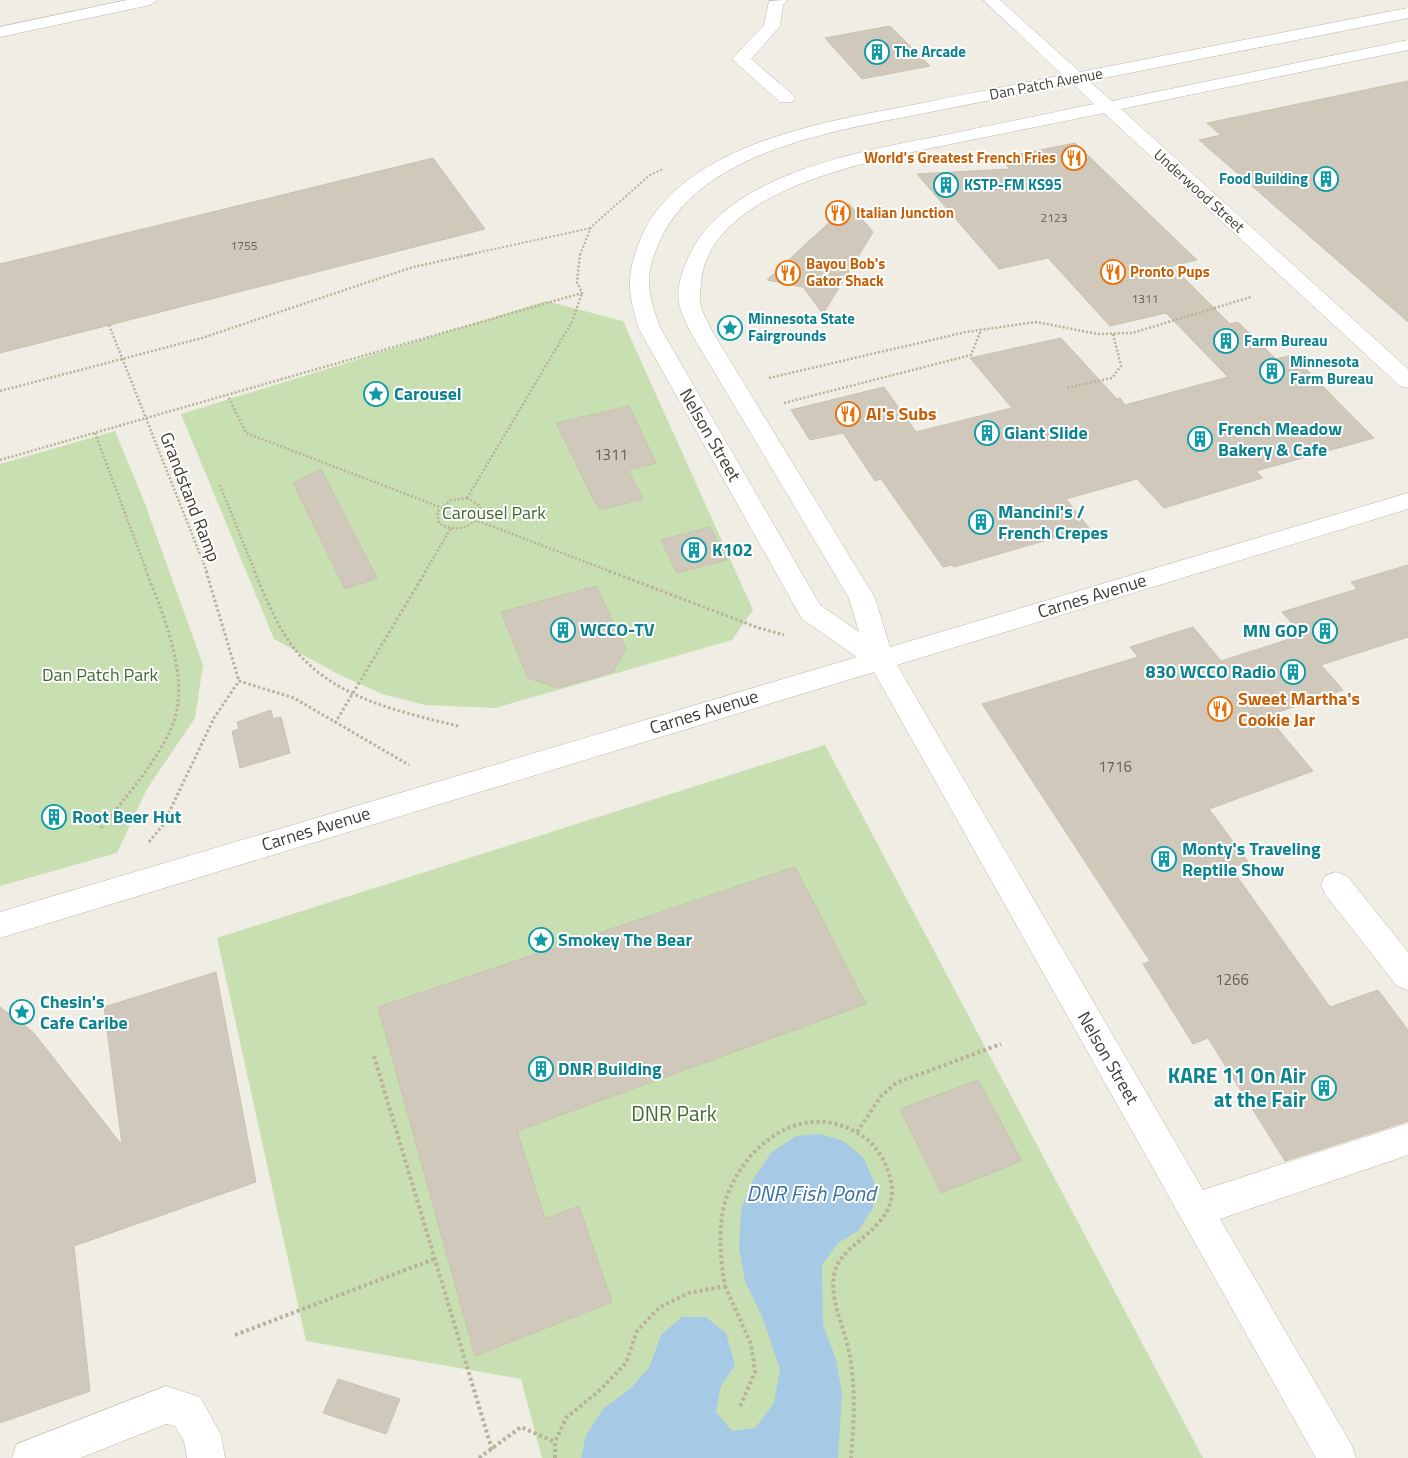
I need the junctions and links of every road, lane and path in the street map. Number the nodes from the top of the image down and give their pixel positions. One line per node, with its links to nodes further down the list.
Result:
1 (150, 0): 5 (street)
2 (779, 0): 8 (street)
3 (991, 0): 7 (street, Underwood Street)
4 (1408, 13): 7 (street, Dan Patch Avenue)
5 (0, 32)
6 (1408, 45): 9 (street, Dan Patch Avenue)
7 (1075, 78): 9 (street, Underwood Street); 10 (street, Dan Patch Avenue)
8 (786, 98)
9 (1106, 106): 13 (street, Dan Patch Avenue); 22 (street, Underwood Street)
10 (732, 161): 12 (street, Dan Patch Avenue); 13 (street)
11 (665, 168): 15 (path)
12 (694, 185): 36 (street, Nelson Street)
13 (773, 189): 14 (street, Dan Patch Avenue)
14 (745, 206): 36 (street, Nelson Street)
15 (591, 227): 16 (path); 24 (path)
16 (582, 293): 25 (path); 30 (path)
17 (1251, 297): 20 (path)
18 (109, 326): 37 (path, Grandstand Ramp, bridge)
19 (981, 330): 20 (path); 21 (path); 26 (path)
20 (1113, 334): 23 (path)
21 (764, 379)
22 (1408, 381)
23 (1067, 388)
24 (0, 391)
25 (227, 394): 27 (path); 32 (path)
26 (779, 404)
27 (95, 432): 28 (path); 42 (path)
28 (0, 460)
29 (220, 484): 38 (path)
30 (467, 498): 32 (path); 33 (path)
31 (1408, 501): 36 (street, Carnes Avenue)
32 (440, 507): 34 (path)
33 (478, 521): 34 (path); 35 (path)
34 (450, 528): 38 (path)
35 (790, 636)
36 (880, 659): 41 (street, Carnes Avenue); 51 (street, Nelson Street)
37 (239, 681): 39 (path); 44 (path)
38 (353, 693): 39 (path); 40 (path)
39 (336, 723): 41 (path)
40 (458, 726)
41 (451, 788): 44 (street, Carnes Avenue)
42 (101, 828)
43 (1336, 884): 46 (street)
44 (110, 892): 45 (street, Carnes Avenue)
45 (0, 925)
46 (1408, 976)
47 (1001, 1044): 49 (path)
48 (374, 1056): 52 (path)
49 (857, 1132): 53 (path); 62 (path)
50 (1408, 1139): 51 (street)
51 (1195, 1210): 63 (street, Nelson Street)
52 (434, 1259): 54 (path); 57 (path)
53 (725, 1286): 55 (path); 56 (path)
54 (235, 1335)
55 (739, 1409)
56 (555, 1442): 57 (path); 61 (path)
57 (492, 1450): 60 (path)
58 (31, 1458): 59 (street)
59 (206, 1458)
60 (479, 1458)
61 (555, 1458)
62 (851, 1458)
63 (1337, 1458)

